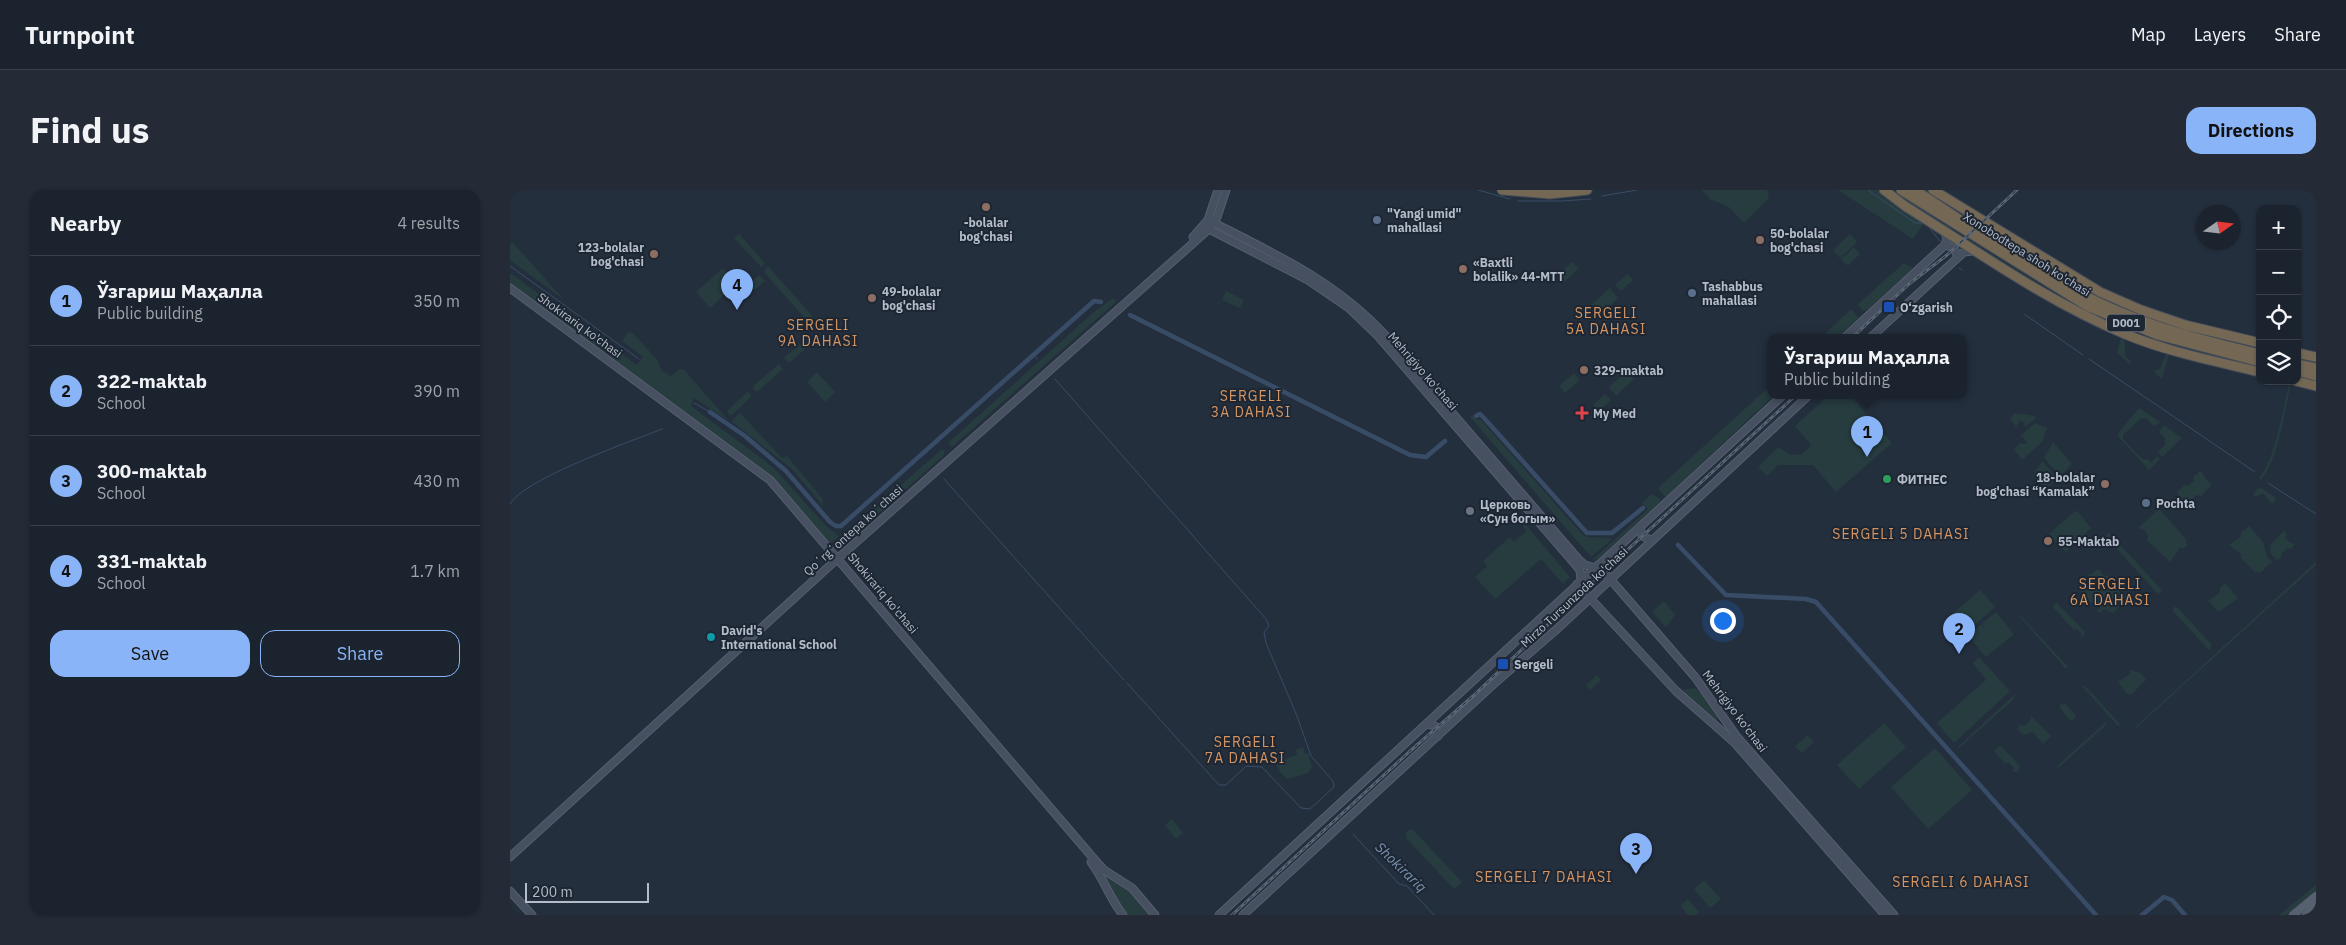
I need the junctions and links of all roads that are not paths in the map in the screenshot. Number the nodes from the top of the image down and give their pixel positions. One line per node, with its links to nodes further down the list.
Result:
1 (1218, 190): 10 (main road, Qoʻrgʻontepa koʻchasi)
2 (1226, 190): 10 (main road, Qoʻrgʻontepa koʻchasi)
3 (1502, 190): 4 (highway)
4 (1587, 190)
5 (1884, 190): 9 (highway)
6 (1900, 190): 9 (highway); 17 (highway, Xonobodtepa shoh ko'chasi / D001)
7 (1915, 190): 16 (highway, Xonobodtepa shoh ko'chasi / D001)
8 (1933, 190): 13 (highway)
9 (1905, 206): 11 (highway)
10 (1209, 226): 44 (main road, Qoʻrgʻontepa koʻchasi); 45 (main road, Mehrigiyo ko'chasi); 47 (main road, Mehrigiyo ko'chasi)
11 (1944, 230): 12 (main road); 14 (highway)
12 (1944, 245): 15 (main road); 23 (main road)
13 (2021, 246): 16 (highway); 22 (highway)
14 (1979, 252): 15 (main road); 21 (highway)
15 (1958, 257): 24 (main road)
16 (2028, 262): 17 (highway, Xonobodtepa shoh ko'chasi / D001)
17 (2050, 280): 20 (highway, Xonobodtepa shoh ko'chasi / D001); 25 (highway, Xonobodtepa shoh ko'chasi / D001)
18 (510, 288): 44 (main road, Shokirariq ko'chasi)
19 (510, 293): 44 (main road, Shokirariq ko'chasi)
20 (2087, 306): 21 (highway); 26 (highway, Xonobodtepa shoh ko'chasi / D001)
21 (2096, 321): 28 (highway)
22 (2185, 325): 25 (highway); 27 (highway)
23 (1848, 334)
24 (1874, 334)
25 (2194, 338): 29 (highway, Xonobodtepa shoh ko'chasi / D001)
26 (2172, 339): 28 (highway); 32 (highway, Xonobodtepa shoh ko'chasi / D001)
27 (2256, 342)
28 (2154, 344): 36 (highway)
29 (2256, 353)
30 (2301, 354): 31 (highway)
31 (2316, 357)
32 (2256, 361)
33 (2301, 367): 35 (highway)
34 (2301, 368): 37 (highway)
35 (2316, 368)
36 (2256, 371)
37 (2316, 376)
38 (2301, 382): 39 (highway)
39 (2316, 386)
40 (1779, 399): 42 (main road, Mirzo Tursunzoda ko'chasi)
41 (1805, 399): 43 (main road, Mirzo Tursunzoda ko'chasi)
42 (1640, 528): 43 (main road); 45 (main road, Mirzo Tursunzoda ko'chasi)
43 (1651, 540): 46 (main road, Mirzo Tursunzoda ko'chasi)
44 (835, 558): 52 (main road, Qoʻrgʻontepa koʻchasi); 53 (main road, Qoʻrgʻontepa koʻchasi); 62 (main road, Shokirariq ko'chasi); 63 (main road, Shokirariq ko'chasi)
45 (1596, 567): 46 (main road, Mehrigiyo ko'chasi); 47 (main road, Mirzo Tursunzoda ko'chasi)
46 (1610, 580): 48 (main road, Mirzo Tursunzoda ko'chasi); 51 (main road, Mehrigiyo ko'chasi)
47 (1579, 582): 48 (main road, Mehrigiyo ko'chasi); 49 (main road, Mirzo Tursunzoda ko'chasi)
48 (1590, 599): 50 (main road, Mirzo Tursunzoda ko'chasi); 51 (main road, Mehrigiyo ko'chasi)
49 (1427, 724): 50 (main road); 54 (main road, Mirzo Tursunzoda ko'chasi)
50 (1438, 736): 55 (main road, Mirzo Tursunzoda ko'chasi)
51 (1817, 832): 66 (main road, Mehrigiyo ko'chasi); 67 (main road, Mehrigiyo ko'chasi)
52 (510, 851)
53 (510, 857)
54 (1274, 865): 55 (main road); 64 (main road, Mirzo Tursunzoda ko'chasi)
55 (1283, 878): 65 (main road, Mirzo Tursunzoda ko'chasi)
56 (510, 891): 61 (main road)
57 (2316, 896): 68 (main road)
58 (510, 898): 60 (main road)
59 (2316, 906): 69 (main road)
60 (526, 915)
61 (532, 915)
62 (1123, 915)
63 (1155, 915)
64 (1219, 915)
65 (1244, 915)
66 (1885, 915)
67 (1894, 915)
68 (2293, 915)
69 (2306, 915)

